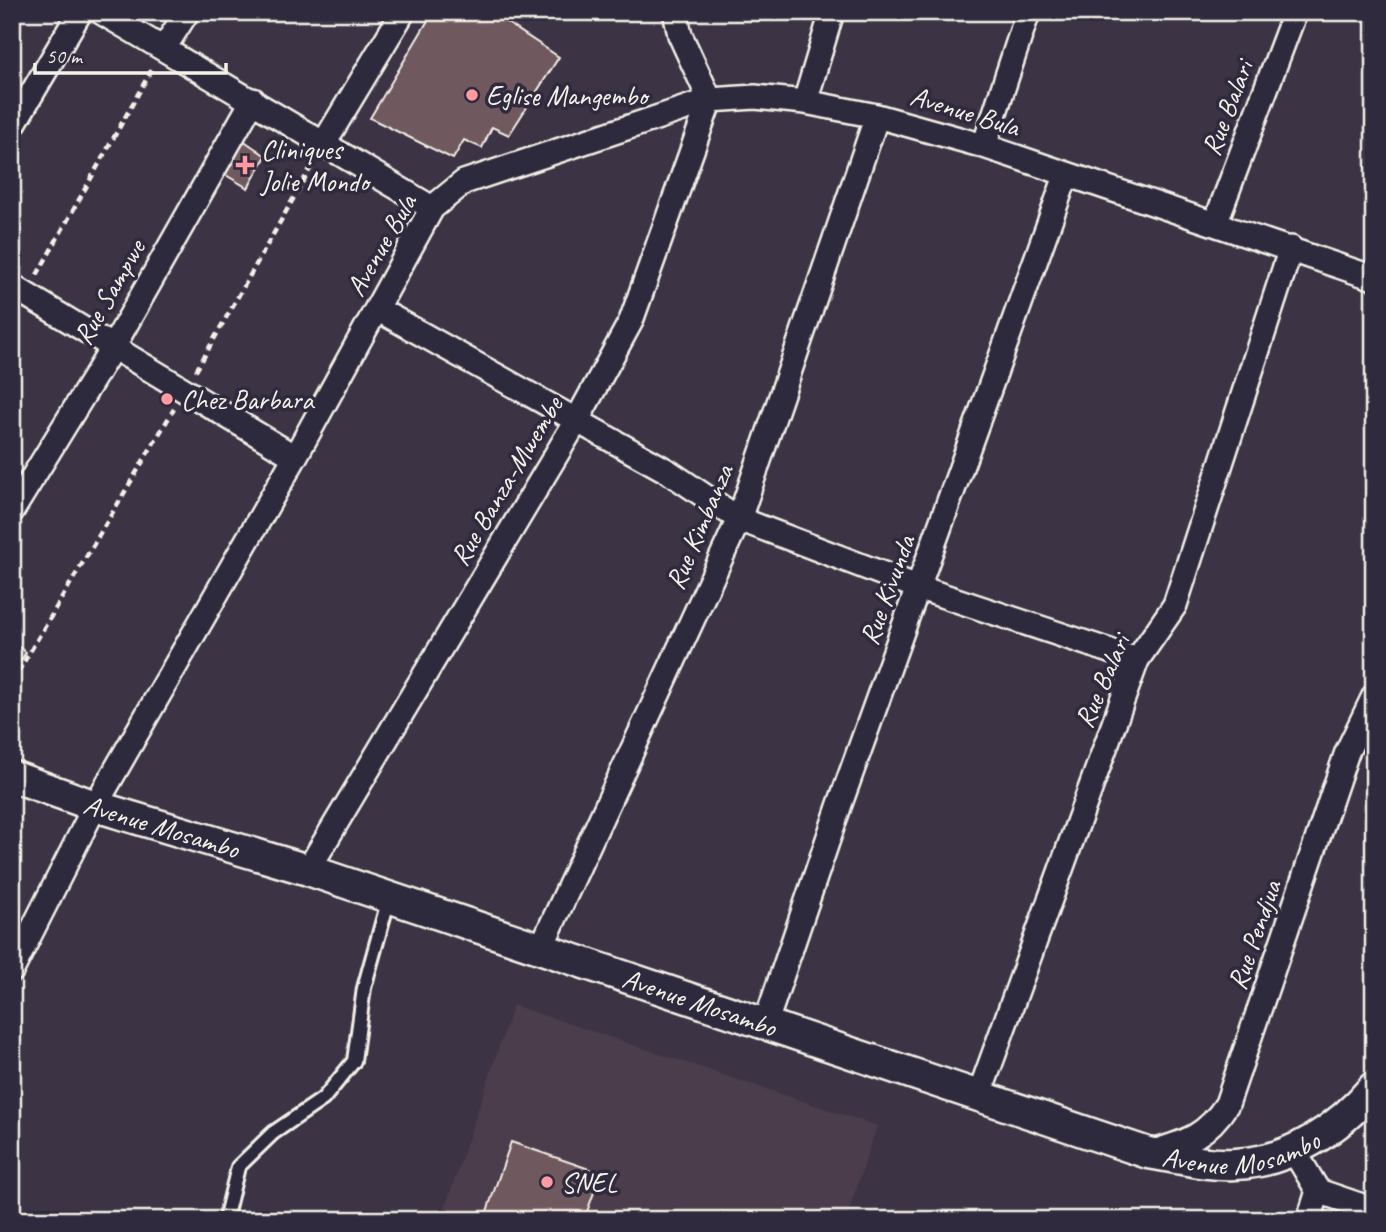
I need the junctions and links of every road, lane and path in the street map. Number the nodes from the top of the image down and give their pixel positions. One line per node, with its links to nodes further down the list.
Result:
1 (80, 12): 14 (street)
2 (101, 12): 9 (street)
3 (187, 12): 9 (street)
4 (403, 12): 15 (street)
5 (675, 12): 11 (street)
6 (832, 12): 12 (street)
7 (1028, 12): 16 (street)
8 (1295, 12): 19 (street, Rue Balari)
9 (164, 48): 10 (street); 22 (path)
10 (253, 100): 15 (street); 24 (street, Rue Sampwe)
11 (710, 100): 12 (street, Avenue Bula); 18 (street, Avenue Bula); 26 (street, Rue Banza-Mwembe)
12 (805, 102): 13 (street, Avenue Bula)
13 (877, 116): 16 (street, Avenue Bula); 29 (street, Rue Kimbanza)
14 (12, 127)
15 (324, 143): 18 (street); 25 (path)
16 (984, 146): 17 (street, Avenue Bula)
17 (1066, 176): 19 (street, Avenue Bula); 30 (street, Rue Kivunda)
18 (432, 208): 23 (street, Avenue Bula)
19 (1215, 224): 20 (street, Avenue Bula)
20 (1291, 248): 21 (street, Avenue Bula); 31 (street, Rue Balari)
21 (1374, 278)
22 (19, 290): 24 (street)
23 (377, 309): 26 (street); 27 (street, Avenue Bula)
24 (113, 347): 25 (street); 28 (street, Rue Sampwe)
25 (185, 391): 27 (street); 32 (path)
26 (577, 420): 29 (street); 36 (street, Rue Banza-Mwembe)
27 (295, 457): 35 (street, Avenue Bula)
28 (12, 511)
29 (738, 519): 30 (street); 38 (street, Rue Kimbanza)
30 (920, 587): 31 (street); 40 (street, Rue Kivunda)
31 (1137, 660): 42 (street, Rue Balari)
32 (12, 682)
33 (1374, 696): 44 (street, Rue Pendjua)
34 (12, 776): 35 (street, Avenue Mosambo)
35 (94, 806): 36 (street, Avenue Mosambo); 39 (street, Avenue Bula)
36 (308, 870): 37 (street, Avenue Mosambo)
37 (389, 897): 38 (street, Avenue Mosambo); 47 (lane)
38 (541, 948): 40 (street, Avenue Mosambo)
39 (12, 970)
40 (765, 1025): 42 (street, Avenue Mosambo)
41 (1374, 1087): 43 (street, Avenue Mosambo)
42 (978, 1098): 44 (street, Avenue Mosambo)
43 (1293, 1149): 44 (street, Avenue Mosambo); 45 (street)
44 (1148, 1153)
45 (1318, 1191): 46 (street); 48 (street)
46 (1374, 1210)
47 (225, 1220)
48 (1308, 1220)

